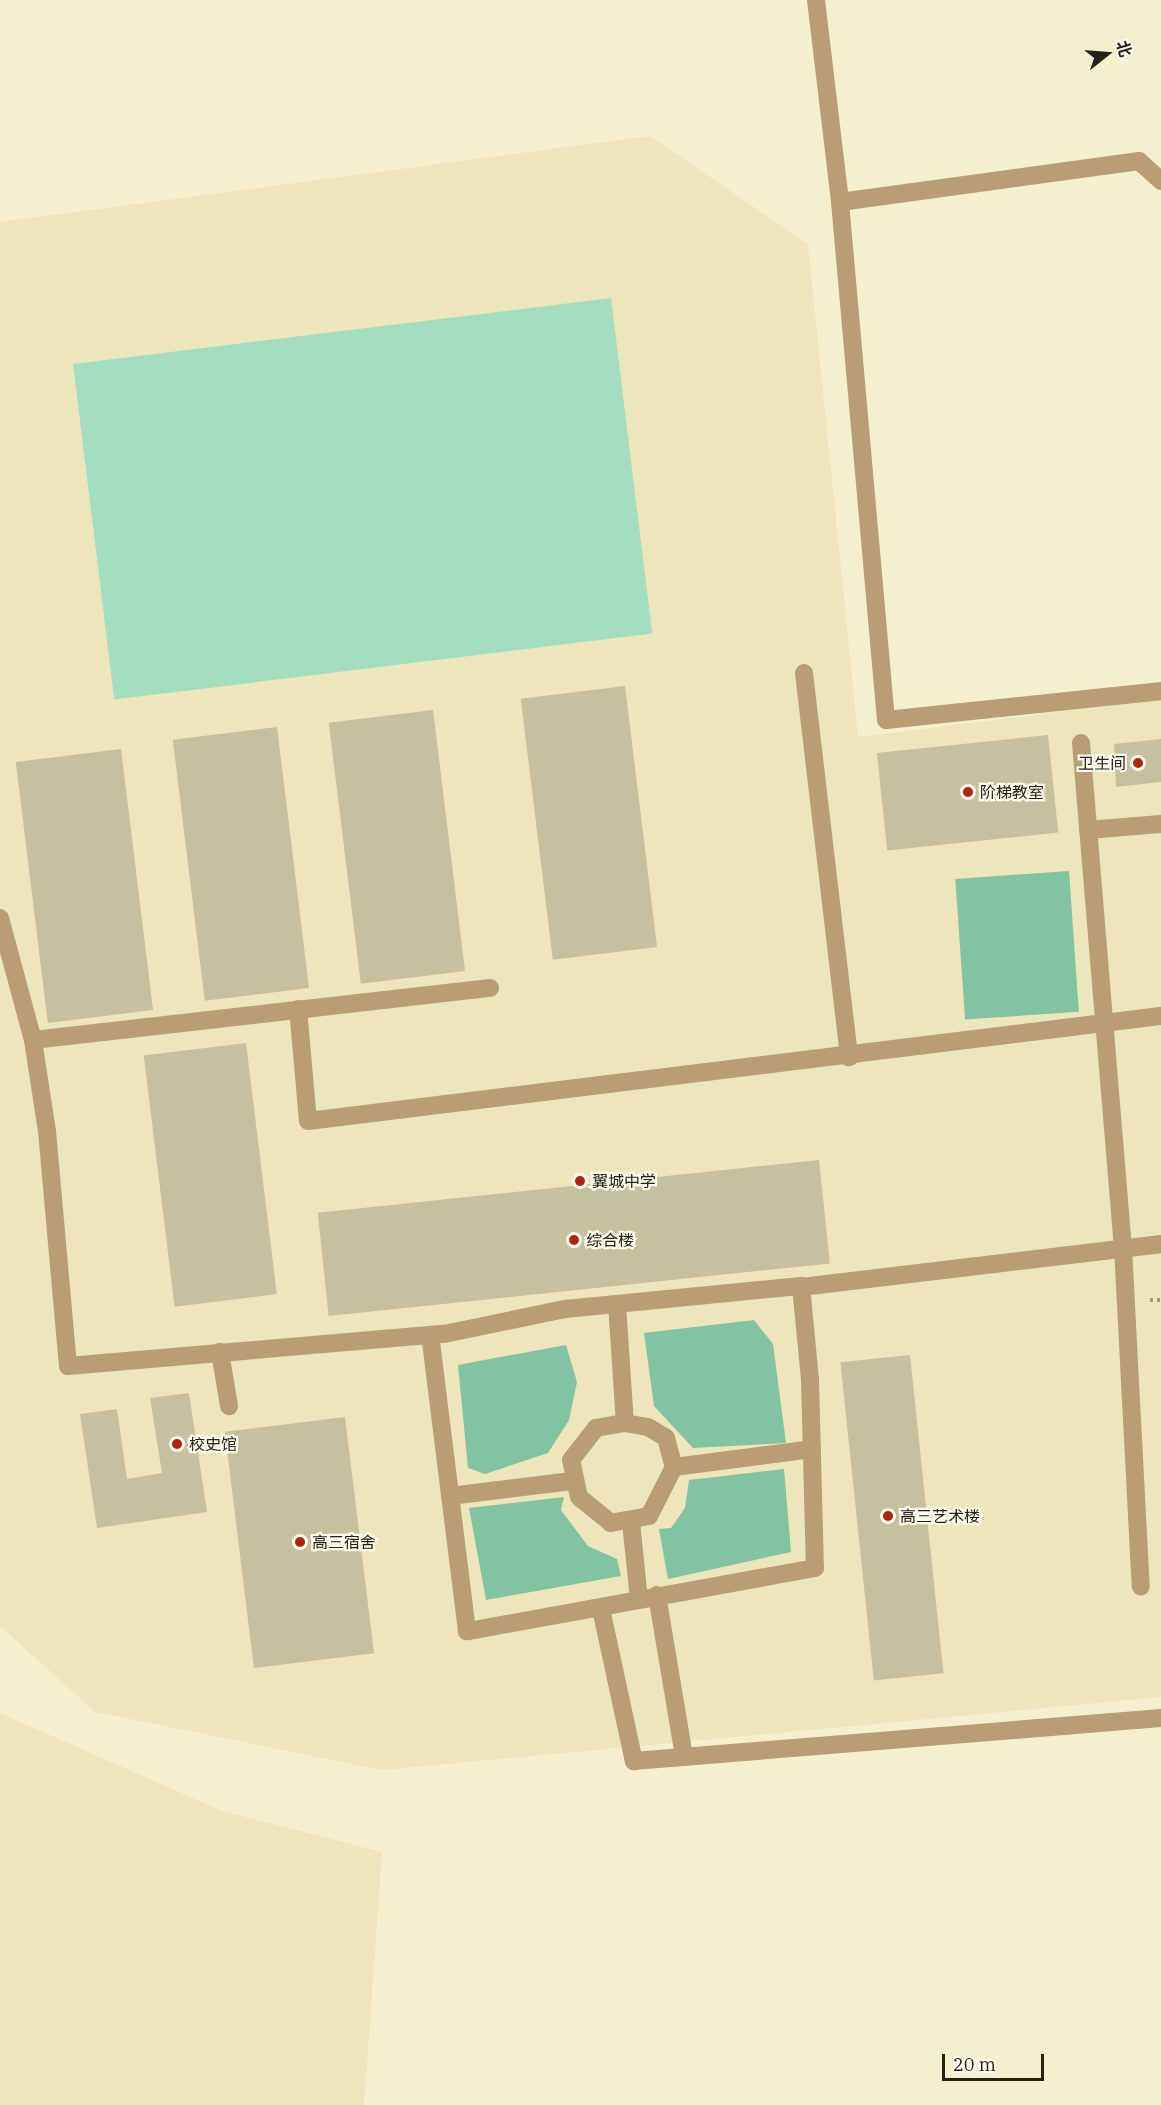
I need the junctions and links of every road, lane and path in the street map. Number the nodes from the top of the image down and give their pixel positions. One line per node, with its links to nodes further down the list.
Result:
1 (816, 0): 3 (street)
2 (1161, 181): 3 (street)
3 (840, 202): 5 (street)
4 (804, 673): 15 (street)
5 (1161, 691)
6 (1081, 743): 8 (street)
7 (1161, 824): 8 (street)
8 (1088, 830): 13 (street)
9 (0, 918): 14 (street)
10 (490, 988): 11 (street)
11 (298, 1009): 14 (street); 15 (street)
12 (1161, 1016): 13 (street)
13 (1103, 1024): 15 (street); 17 (street)
14 (33, 1040): 21 (street)
15 (849, 1057)
16 (1161, 1244): 17 (street)
17 (1123, 1248): 18 (street); 29 (street)
18 (801, 1287): 19 (street); 24 (street)
19 (617, 1304): 20 (street); 23 (street)
20 (430, 1336): 21 (street); 27 (street)
21 (220, 1352): 22 (street)
22 (229, 1406)
23 (625, 1423): 25 (street); 26 (street)
24 (812, 1449): 25 (street); 30 (street)
25 (674, 1467): 28 (street)
26 (572, 1481): 27 (street); 28 (street)
27 (450, 1496): 31 (street)
28 (631, 1522): 30 (street)
29 (1141, 1587)
30 (648, 1597): 31 (street); 33 (street)
31 (601, 1609): 33 (street)
32 (1161, 1718): 33 (street)
33 (684, 1757)

